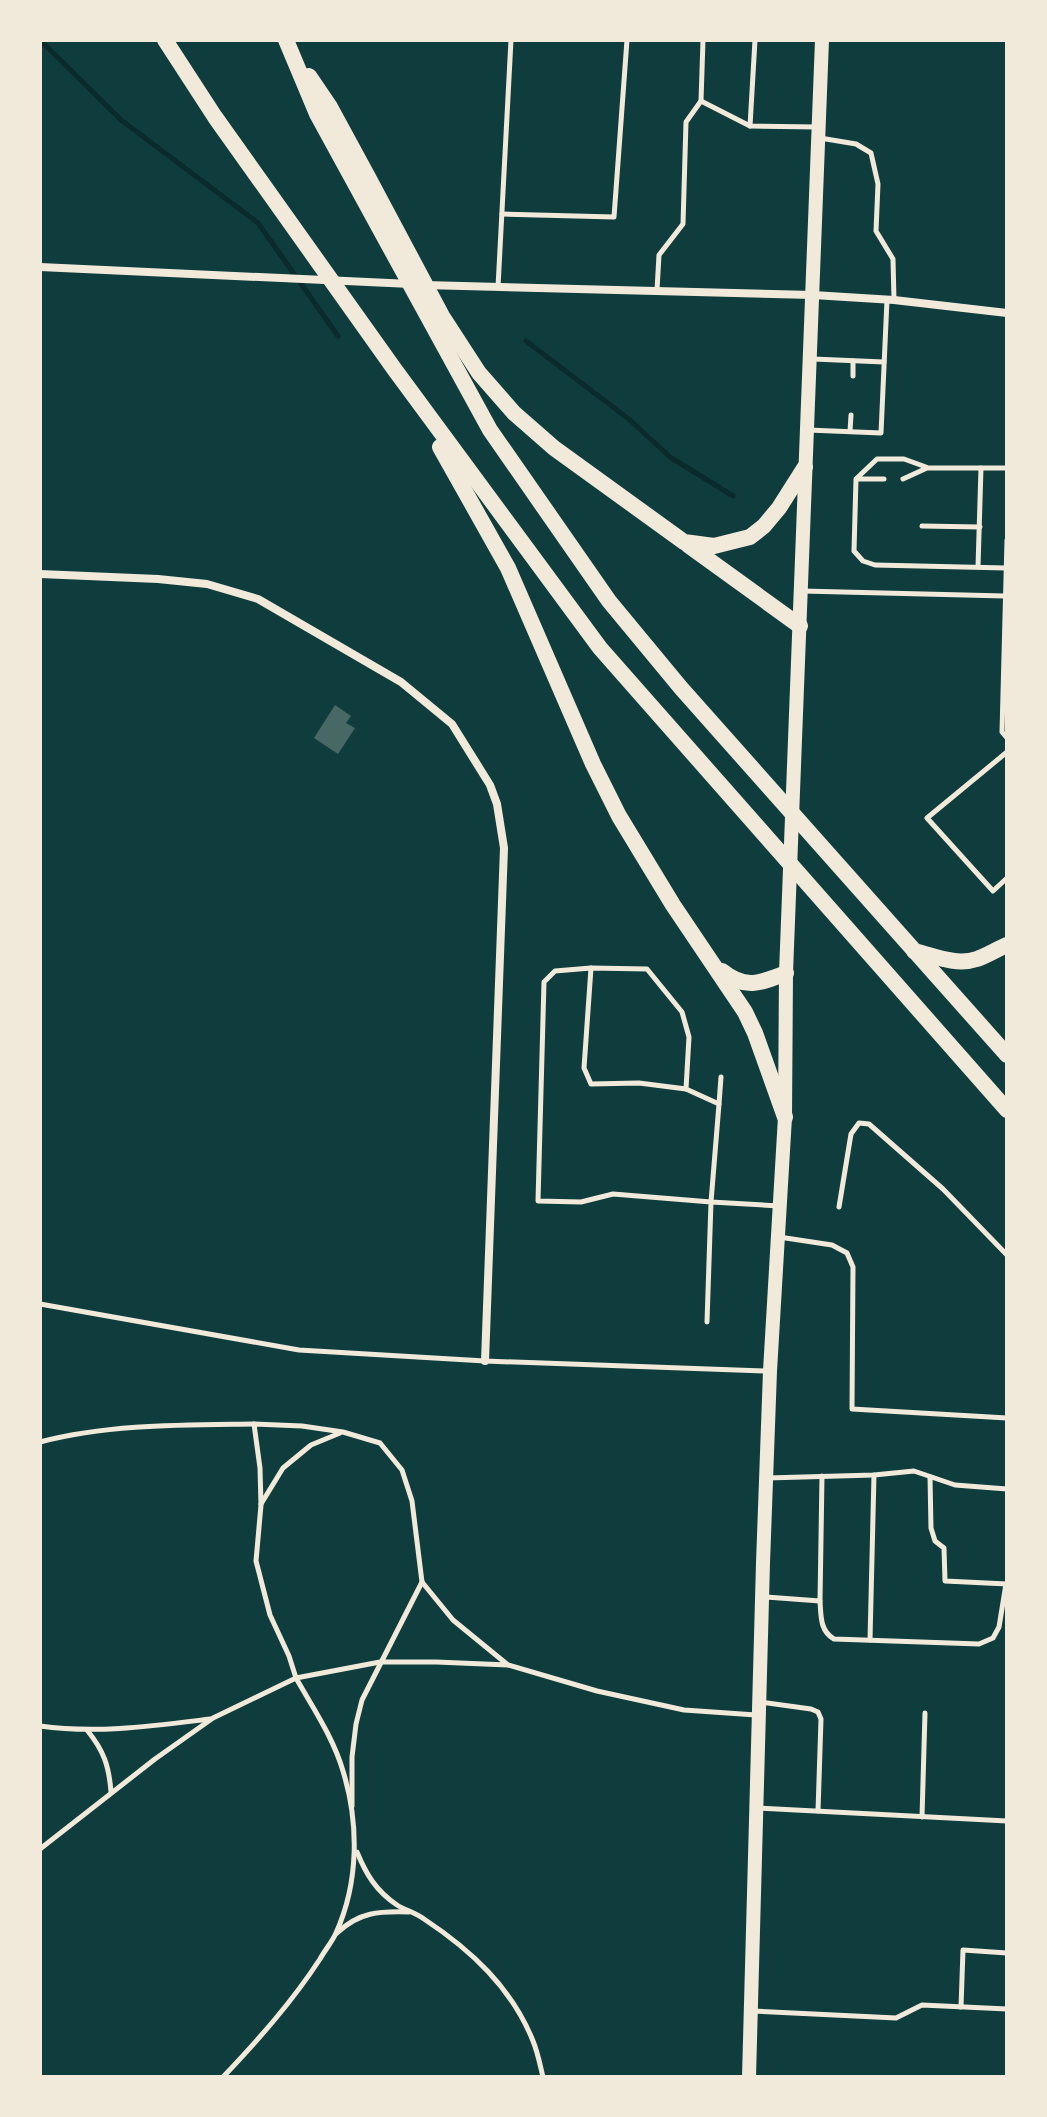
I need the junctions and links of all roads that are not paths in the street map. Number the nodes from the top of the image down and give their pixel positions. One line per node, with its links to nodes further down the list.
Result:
1 (165, 40): 21 (highway)
2 (511, 40): 11 (lane)
3 (627, 40): 11 (lane)
4 (703, 40): 8 (lane)
5 (755, 40): 9 (lane)
6 (822, 40): 10 (main road)
7 (287, 42): 36 (highway); 47 (highway)
8 (701, 101): 9 (lane); 14 (lane)
9 (750, 126): 10 (lane)
10 (819, 133): 15 (main road); 16 (lane)
11 (502, 214): 13 (lane)
12 (40, 267): 13 (street)
13 (498, 288): 14 (street)
14 (657, 291): 15 (street)
15 (813, 295): 16 (street); 18 (main road)
16 (891, 300): 17 (street); 20 (lane)
17 (1007, 313)
18 (810, 359): 19 (lane); 24 (main road)
19 (853, 361): 20 (lane); 22 (lane)
20 (884, 362): 25 (lane)
21 (395, 370): 48 (highway); 55 (highway)
22 (853, 376)
23 (851, 415): 25 (lane)
24 (807, 430): 25 (lane); 26 (main road)
25 (850, 431)
26 (805, 467): 36 (highway); 40 (main road)
27 (927, 468): 28 (lane); 30 (lane); 32 (lane)
28 (981, 468): 29 (lane); 34 (lane)
29 (1007, 468)
30 (856, 479): 31 (lane); 37 (lane)
31 (884, 479)
32 (903, 479)
33 (922, 526): 34 (lane)
34 (980, 527): 37 (lane)
35 (1007, 540): 38 (lane)
36 (684, 542): 42 (highway)
37 (978, 567): 38 (lane)
38 (1006, 568): 41 (lane)
39 (40, 574): 64 (street)
40 (801, 591): 41 (lane); 42 (main road)
41 (1005, 596): 43 (lane)
42 (800, 626): 50 (main road)
43 (1007, 738)
44 (1007, 752): 45 (lane)
45 (1007, 878)
46 (1007, 945): 47 (highway)
47 (914, 951): 51 (highway)
48 (708, 955): 50 (highway); 56 (highway)
49 (591, 968): 53 (lane); 53 (lane); 57 (lane)
50 (786, 973): 56 (main road)
51 (1007, 1055)
52 (721, 1077): 54 (lane)
53 (686, 1089): 54 (lane)
54 (719, 1104): 57 (lane)
55 (1007, 1110)
56 (785, 1117): 58 (main road)
57 (711, 1202): 58 (lane); 63 (lane)
58 (780, 1206): 60 (main road)
59 (839, 1207): 61 (lane)
60 (778, 1237): 65 (main road); 66 (lane)
61 (1007, 1255)
62 (40, 1304): 64 (lane)
63 (707, 1322)
64 (485, 1361): 65 (lane)
65 (770, 1371): 73 (main road)
66 (1007, 1418)
67 (254, 1424): 68 (lane); 69 (lane); 75 (lane)
68 (343, 1432): 75 (lane); 76 (lane)
69 (40, 1442)
70 (874, 1475): 71 (lane); 72 (lane); 80 (lane)
71 (822, 1476): 73 (lane); 79 (lane)
72 (930, 1477): 74 (lane); 77 (lane)
73 (766, 1478): 78 (main road)
74 (1007, 1489)
75 (261, 1505): 83 (lane)
76 (422, 1582): 81 (lane); 82 (lane)
77 (1007, 1584): 80 (lane)
78 (762, 1597): 79 (lane); 84 (main road)
79 (820, 1601): 80 (lane)
80 (870, 1640)
81 (380, 1662): 82 (lane); 83 (lane); 93 (lane)
82 (508, 1665): 84 (lane)
83 (296, 1678): 86 (lane); 93 (lane)
84 (759, 1709): 90 (main road); 91 (lane)
85 (925, 1713): 92 (lane)
86 (213, 1718): 88 (lane); 89 (lane)
87 (40, 1726): 88 (lane)
88 (86, 1730): 89 (lane)
89 (111, 1792): 96 (lane)
90 (757, 1808): 91 (lane); 102 (main road)
91 (818, 1811): 92 (lane)
92 (922, 1817): 94 (lane)
93 (352, 1820): 95 (lane)
94 (1007, 1821)
95 (354, 1845): 97 (lane); 98 (lane)
96 (40, 1849)
97 (413, 1913): 98 (lane); 104 (lane)
98 (336, 1933): 103 (lane)
99 (1007, 1953): 100 (lane)
100 (961, 2007): 101 (lane); 102 (lane)
101 (1007, 2009)
102 (751, 2011): 105 (main road)
103 (223, 2077)
104 (543, 2077)
105 (749, 2077)

